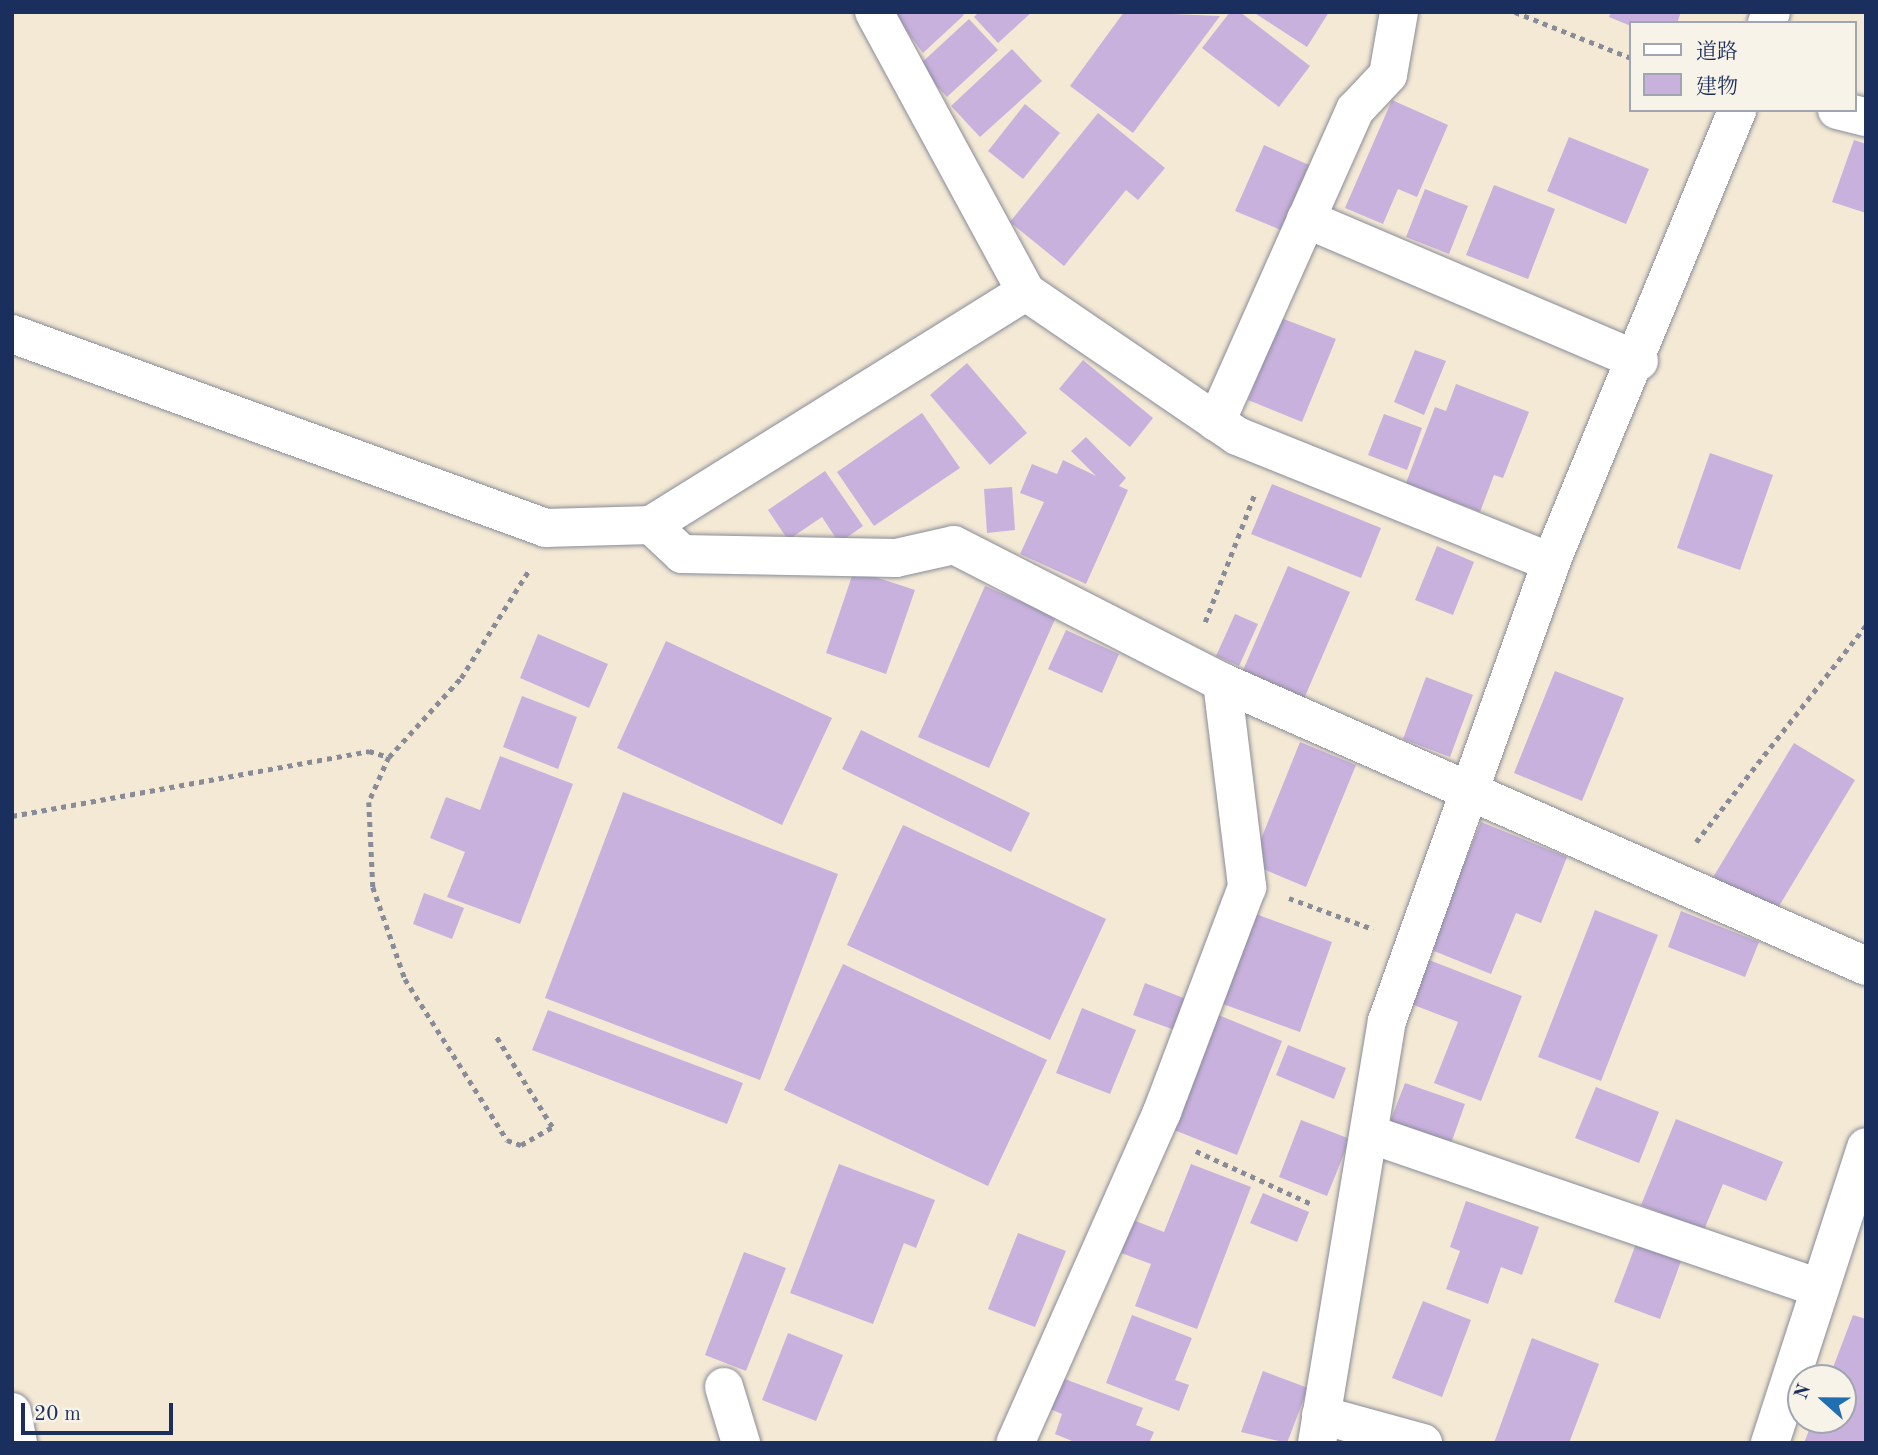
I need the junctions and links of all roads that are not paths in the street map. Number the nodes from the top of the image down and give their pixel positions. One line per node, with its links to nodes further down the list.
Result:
1 (874, 12): 7 (street)
2 (1399, 12): 6 (street)
3 (1736, 112): 9 (street)
4 (1846, 112): 5 (street)
5 (1866, 117)
6 (1306, 219): 9 (street); 10 (street)
7 (1026, 292): 10 (street); 11 (street)
8 (12, 334): 11 (street)
9 (1639, 360): 12 (street)
10 (1216, 422): 12 (street)
11 (651, 525): 13 (street)
12 (1551, 562): 14 (street)
13 (1222, 682): 14 (street); 24 (street)
14 (1467, 792): 15 (street); 16 (street)
15 (1866, 966)
16 (1372, 1135): 18 (street); 21 (street)
17 (1866, 1147): 18 (street)
18 (1819, 1289): 26 (street)
19 (724, 1387): 23 (street)
20 (12, 1412): 22 (street)
21 (1319, 1429): 25 (street)
22 (18, 1443)
23 (741, 1443)
24 (1016, 1443)
25 (1423, 1443)
26 (1770, 1443)

